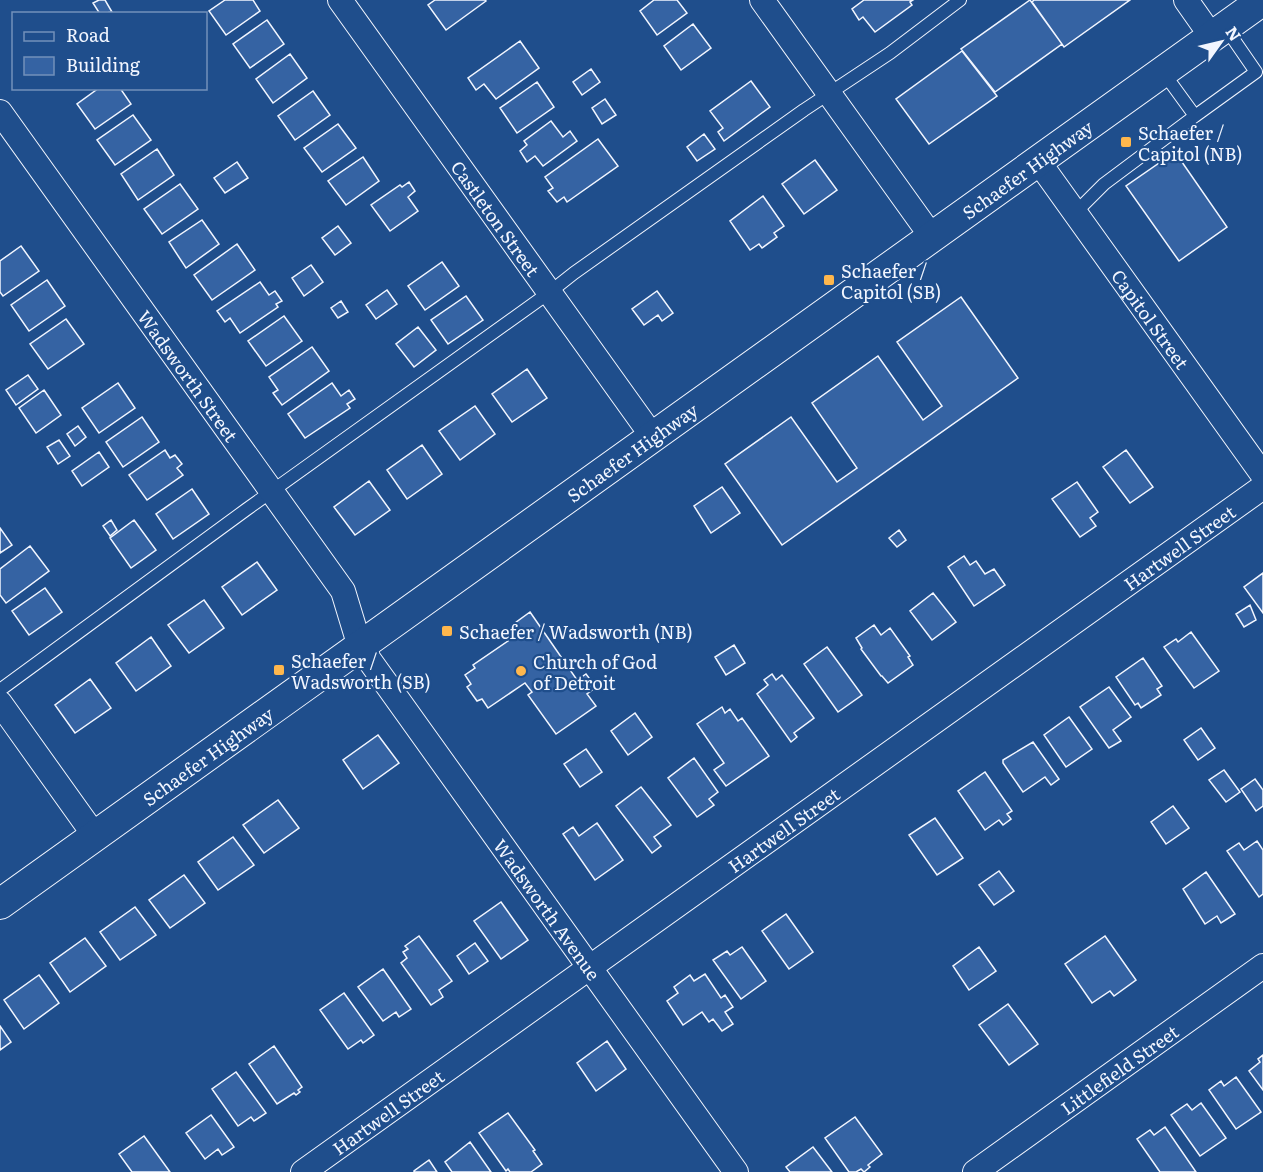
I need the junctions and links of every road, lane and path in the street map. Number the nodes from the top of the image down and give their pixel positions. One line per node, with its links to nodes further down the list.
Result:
1 (340, 0): 14 (street, Castleton Street)
2 (762, 0): 8 (street)
3 (960, 0): 8 (lane)
4 (1186, 0): 6 (street)
5 (1263, 0): 6 (street, Schaefer Highway)
6 (1218, 32): 7 (street, Schaefer Highway); 10 (lane)
7 (1163, 72): 10 (lane); 11 (street, Schaefer Highway)
8 (829, 93): 13 (street); 14 (lane)
9 (0, 112): 18 (street, Wadsworth Street)
10 (1195, 116): 12 (lane)
11 (1038, 161): 12 (street, Capitol Street); 13 (street, Schaefer Highway)
12 (1075, 213): 16 (street, Capitol Street)
13 (932, 237): 15 (street, Schaefer Highway)
14 (550, 292): 15 (street, Castleton Street); 18 (lane)
15 (653, 437): 19 (street, Schaefer Highway)
16 (1263, 475)
17 (1263, 487): 25 (street, Hartwell Street)
18 (272, 490): 19 (street, Wadsworth Street); 20 (lane)
19 (360, 647): 22 (street, Schaefer Highway); 25 (street, Wadsworth Avenue)
20 (0, 690)
21 (0, 703): 22 (street)
22 (94, 836): 23 (street, Schaefer Highway)
23 (0, 904)
24 (1263, 966): 28 (street, Littlefield Street)
25 (590, 967): 26 (street, Hartwell Street); 27 (street, Wadsworth Avenue)
26 (303, 1172)
27 (736, 1172)
28 (975, 1172)

